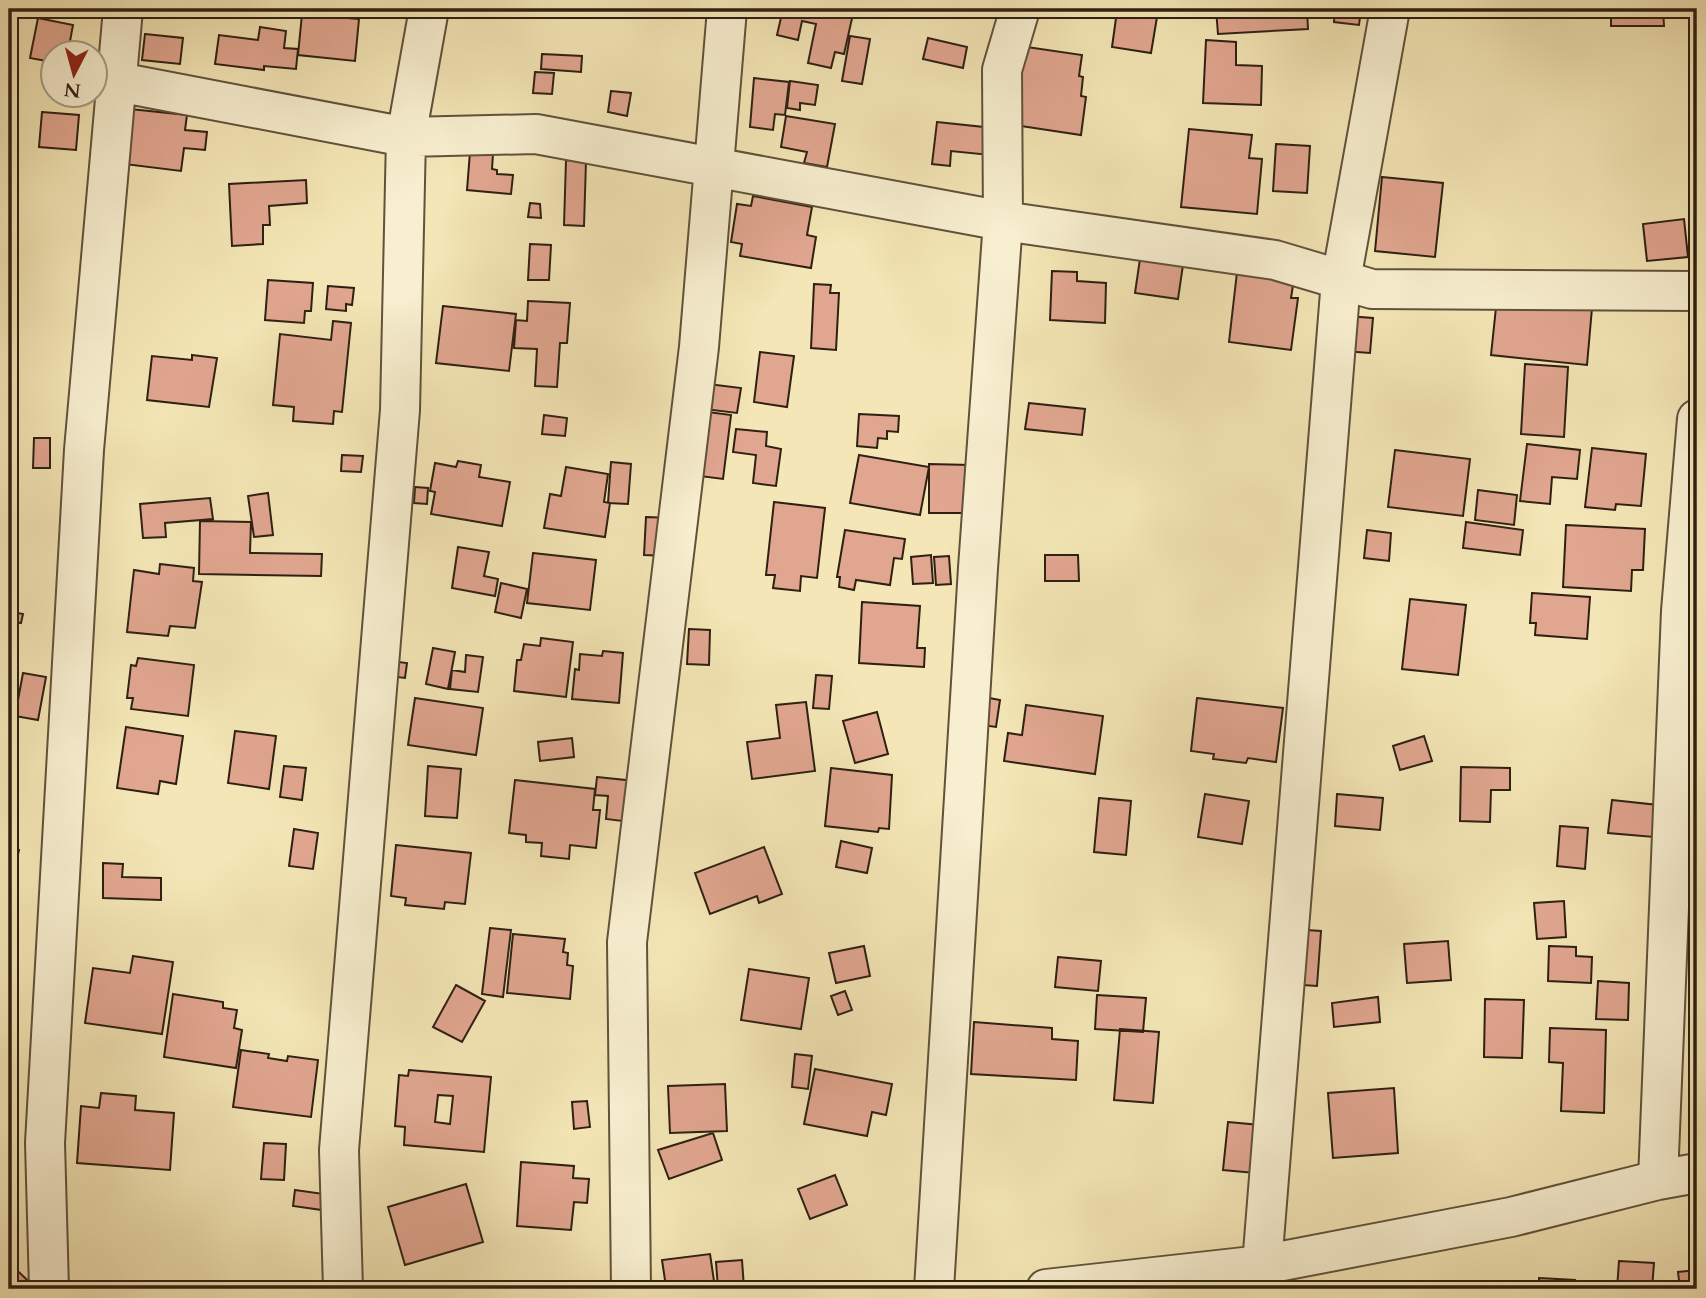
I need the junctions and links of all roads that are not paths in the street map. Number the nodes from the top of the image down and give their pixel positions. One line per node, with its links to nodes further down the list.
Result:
1 (123, 9): 6 (street)
2 (429, 9): 7 (street)
3 (727, 9): 8 (street)
4 (1020, 9): 9 (street)
5 (1390, 9): 10 (street)
6 (118, 82): 7 (street); 17 (street)
7 (406, 136): 8 (street); 18 (street)
8 (713, 167): 9 (street); 19 (street)
9 (1003, 221): 10 (street); 20 (street)
10 (1341, 280): 11 (street); 15 (street)
11 (1697, 291)
12 (1697, 419): 14 (street)
13 (1697, 1173): 14 (street)
14 (1658, 1180): 15 (street)
15 (1262, 1265): 16 (street)
16 (1090, 1287): 21 (street)
17 (49, 1289)
18 (343, 1289)
19 (631, 1289)
20 (934, 1289)
21 (1046, 1289)

